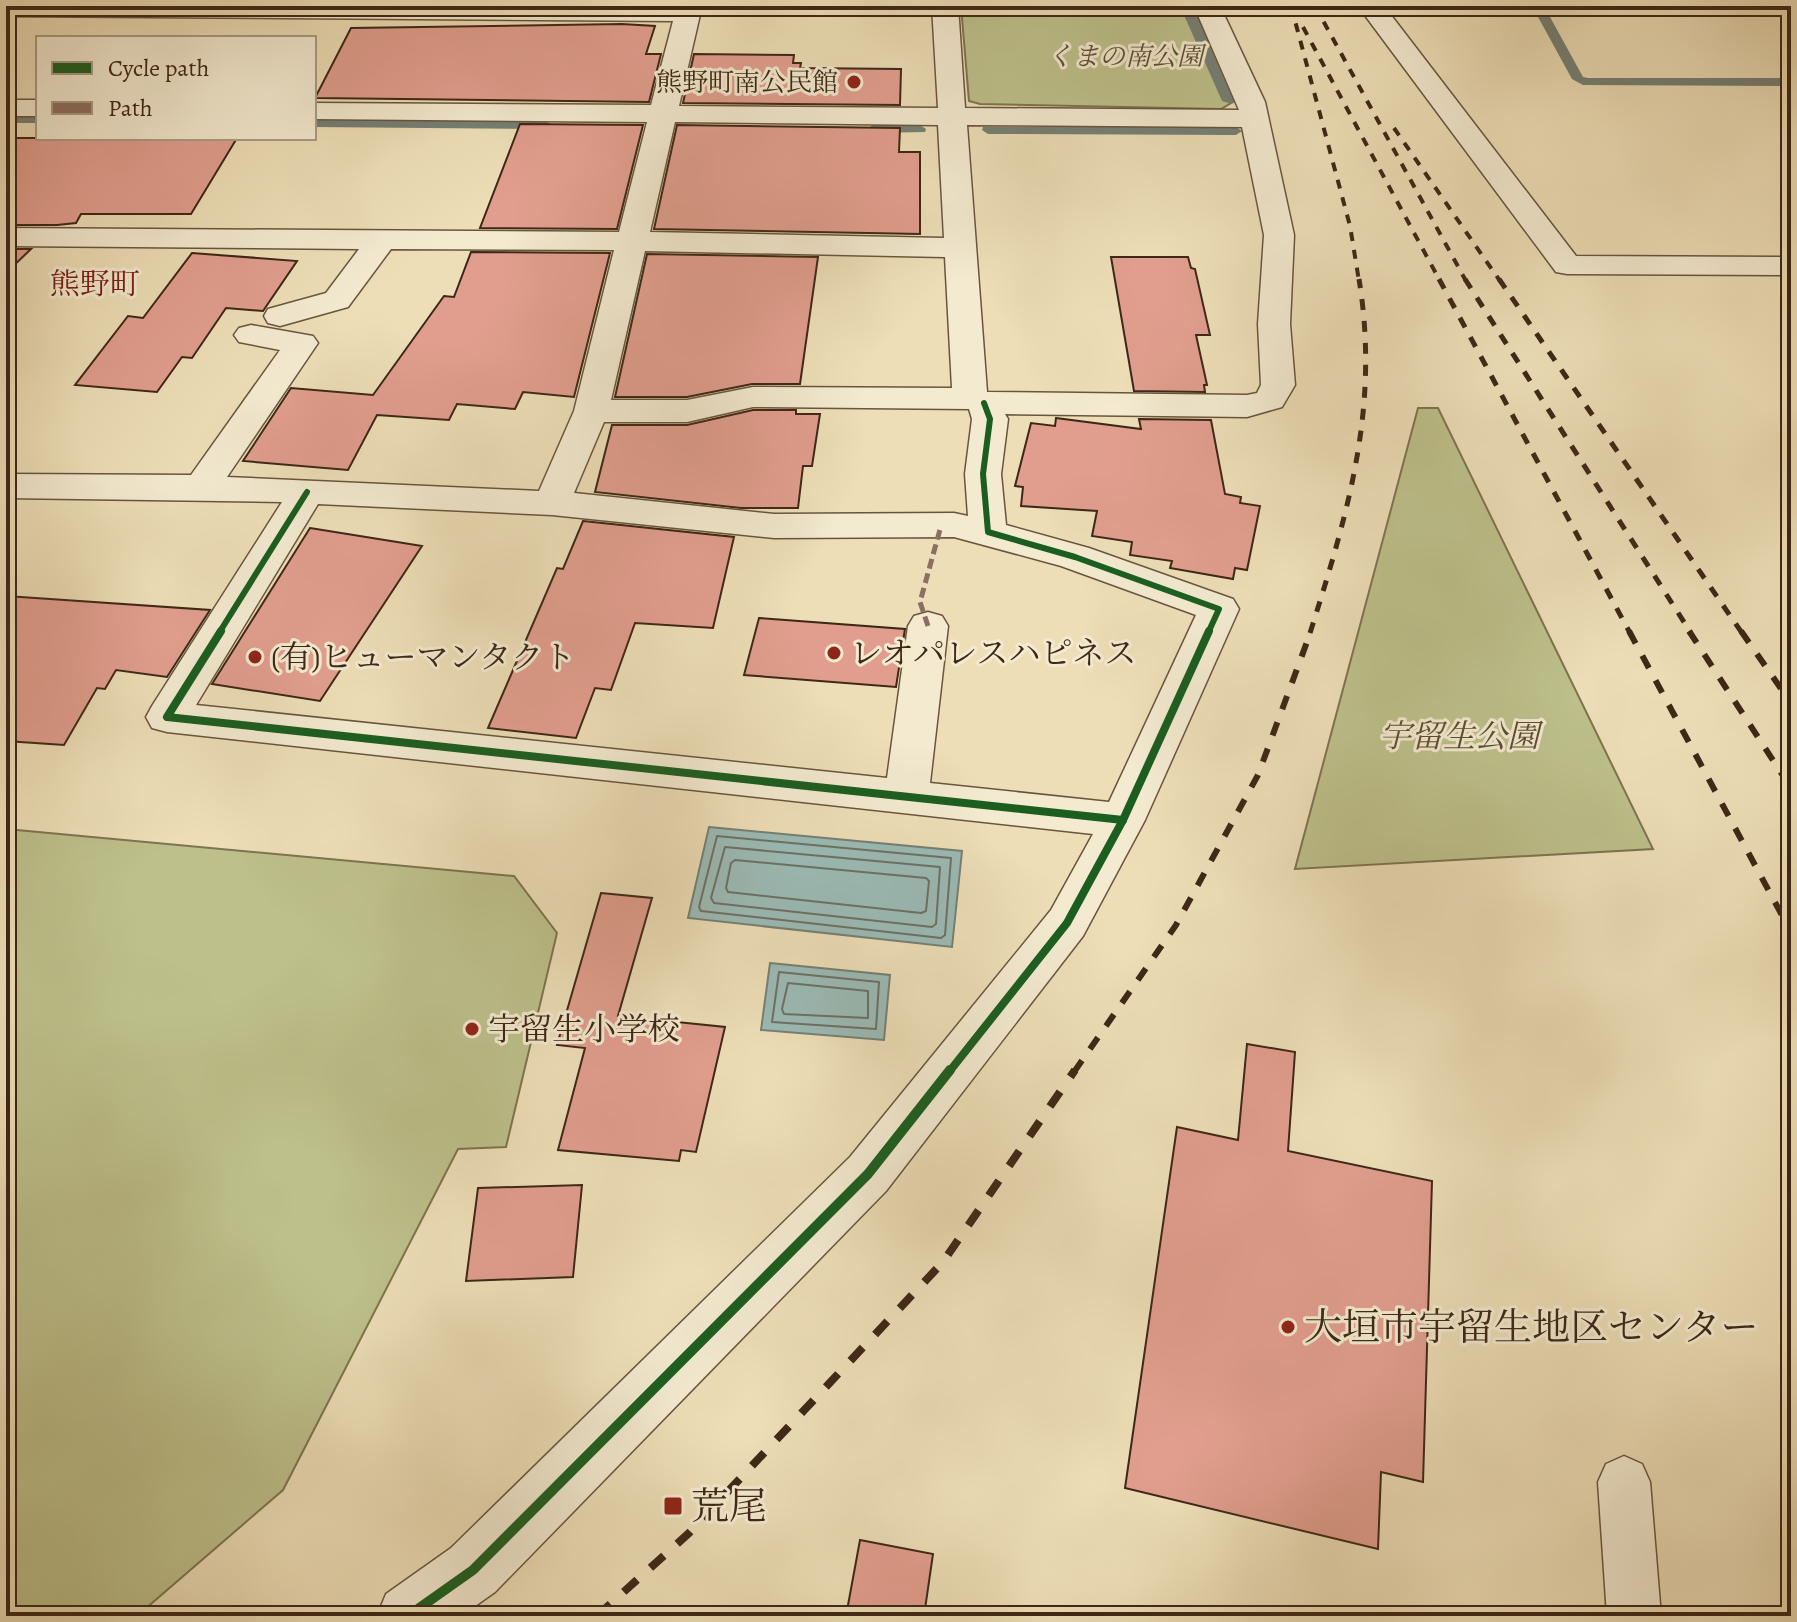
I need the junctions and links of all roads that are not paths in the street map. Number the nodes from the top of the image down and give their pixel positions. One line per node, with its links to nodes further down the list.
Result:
1 (945, 6): 13 (street)
2 (1207, 6): 14 (street)
3 (1371, 6): 19 (street)
4 (144, 7): 5 (street); 7 (street)
5 (6, 8)
6 (689, 9): 7 (street); 12 (street)
7 (253, 10): 8 (street)
8 (239, 36)
9 (6, 108): 10 (street)
10 (36, 108)
11 (316, 111): 12 (street)
12 (663, 115): 13 (street); 17 (street)
13 (953, 118): 14 (street); 18 (street)
14 (1253, 119): 22 (street)
15 (6, 237): 16 (street)
16 (382, 239): 17 (street); 20 (street)
17 (632, 241): 18 (street); 23 (street)
18 (960, 248): 22 (street)
19 (1791, 266)
20 (280, 316)
21 (251, 335): 25 (street)
22 (977, 400): 23 (street); 28 (street)
23 (591, 411): 27 (street)
24 (6, 486): 25 (street)
25 (201, 487): 26 (street)
26 (307, 492): 27 (street); 30 (street)
27 (552, 503): 28 (street)
28 (988, 532): 31 (street)
29 (928, 626): 30 (street)
30 (906, 797): 31 (street)
31 (1123, 820): 33 (street)
32 (1624, 1482): 34 (lane)
33 (408, 1616)
34 (1634, 1616)

